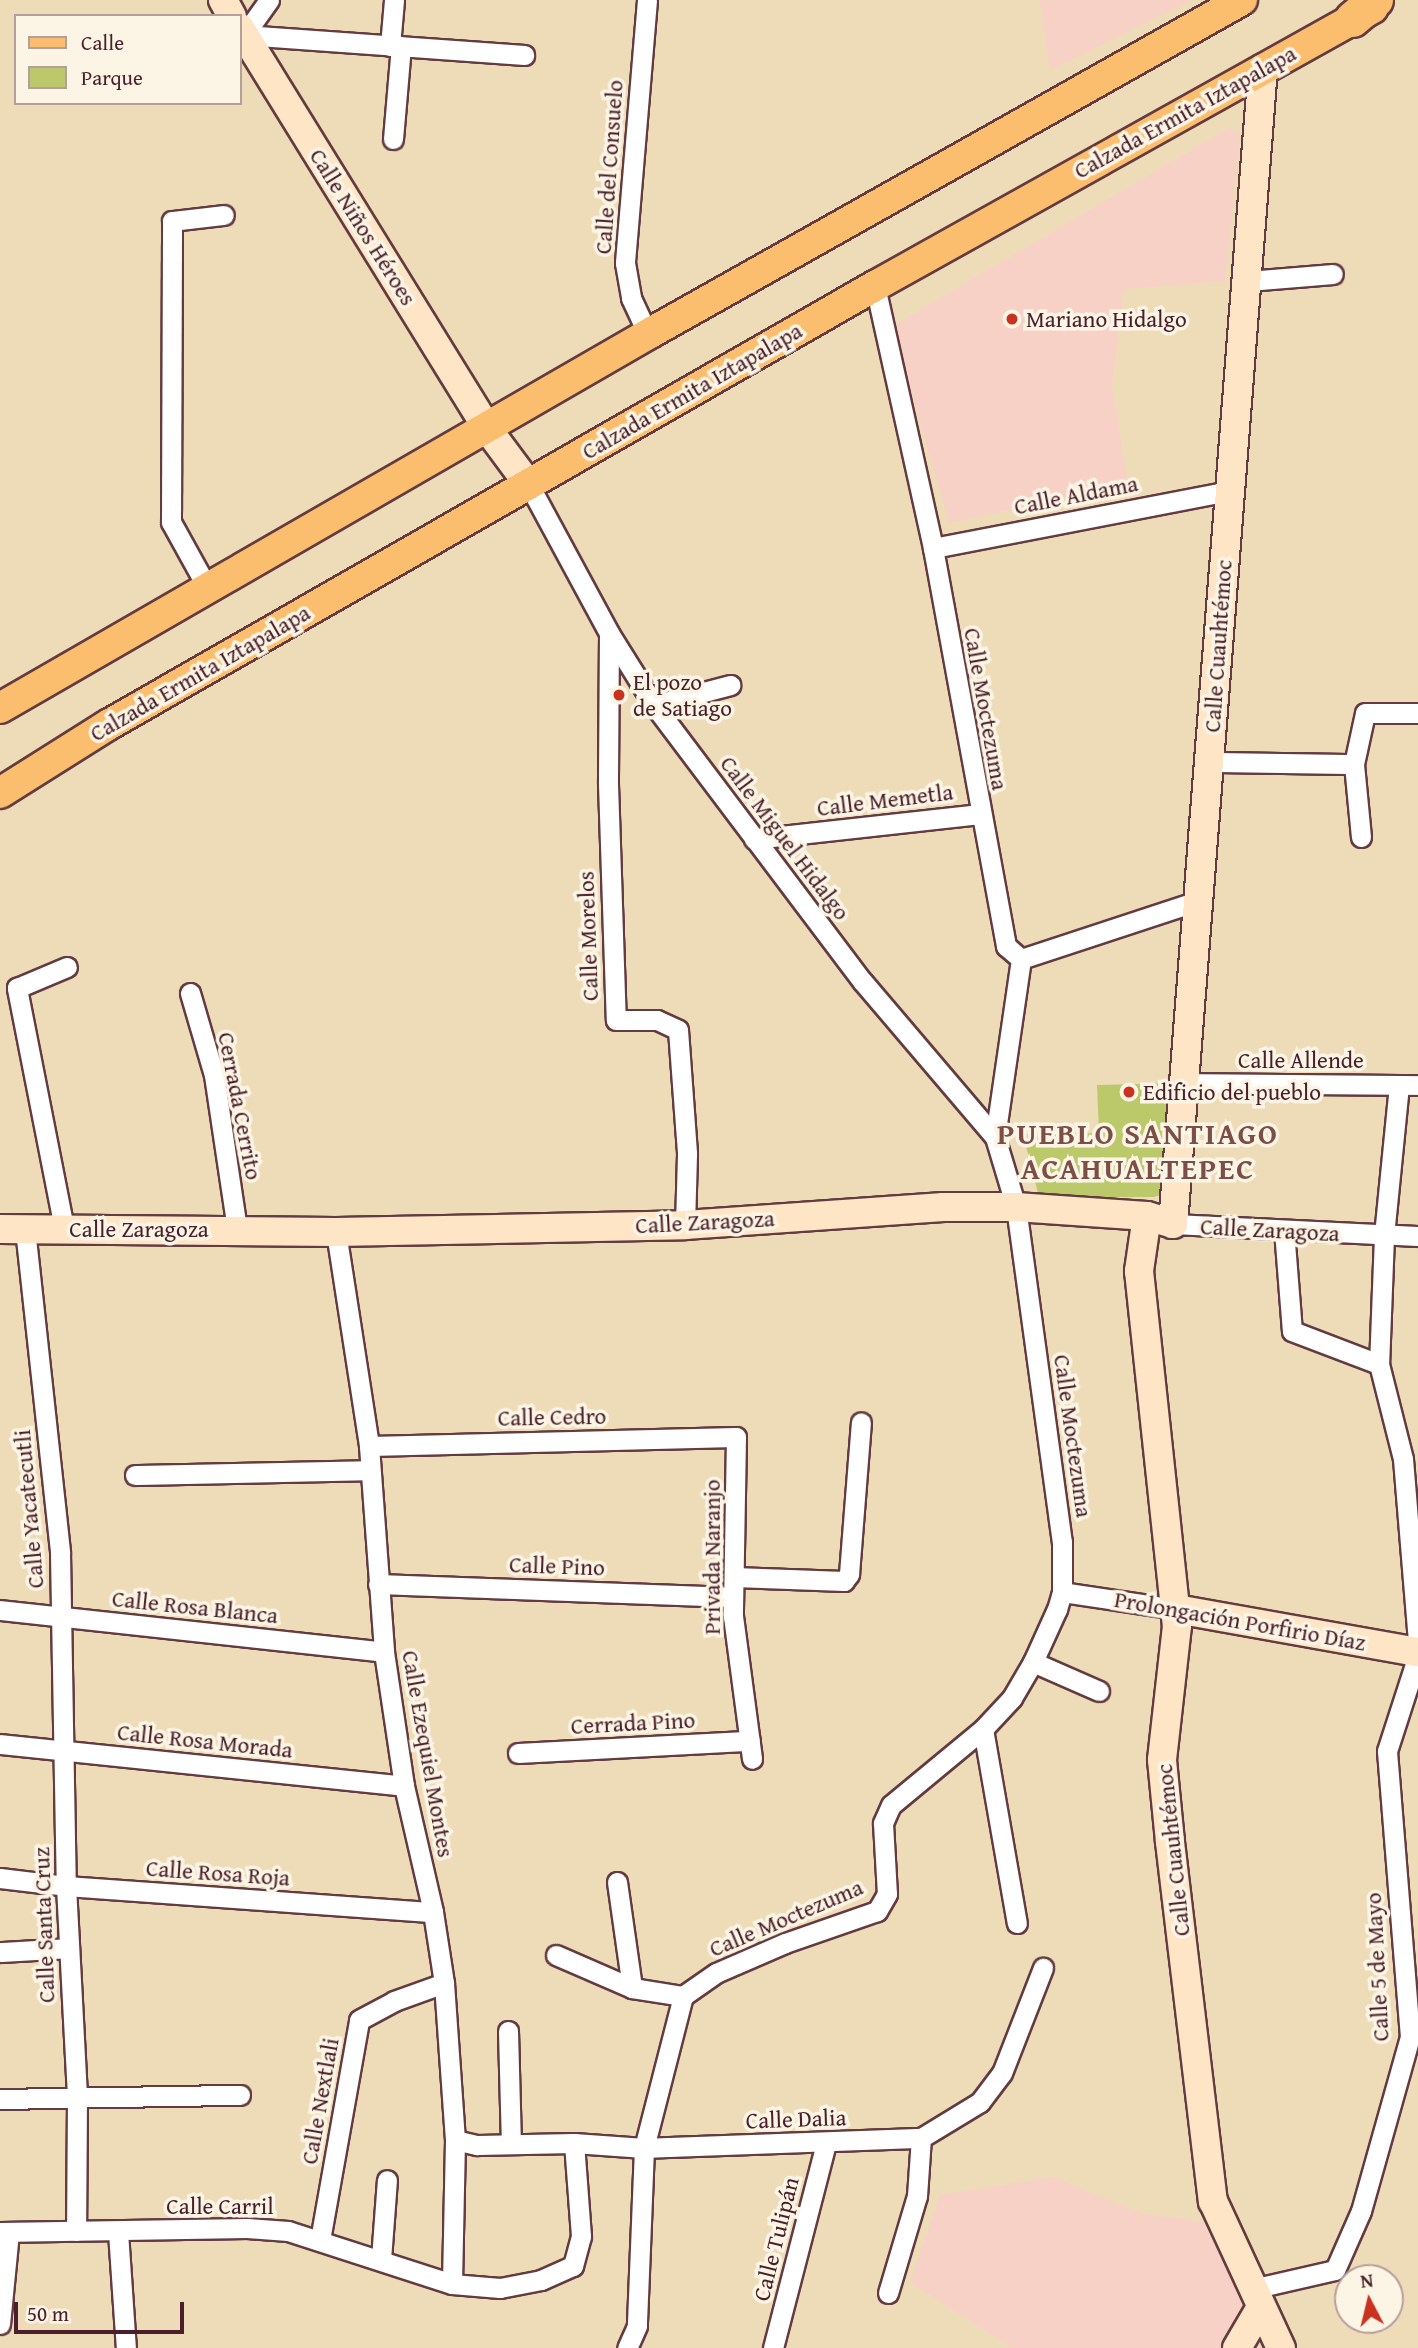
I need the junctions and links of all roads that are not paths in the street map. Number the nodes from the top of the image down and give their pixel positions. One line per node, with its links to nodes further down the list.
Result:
1 (269, 0): 7 (street)
2 (394, 0): 10 (street)
3 (647, 0): 18 (street, Calle del Consuelo)
4 (1242, 0): 18 (main road)
5 (1391, 0): 6 (main road, Calzada Ermita Iztapalapa)
6 (1363, 9): 12 (main road, Calzada Ermita Iztapalapa)
7 (242, 23)
8 (242, 26): 10 (street)
9 (242, 31): 19 (street, Calle Niños Héroes)
10 (396, 46): 11 (street); 13 (street)
11 (524, 55)
12 (1263, 68): 16 (street, Calle Cuauhtémoc); 17 (main road, Calzada Ermita Iztapalapa)
13 (393, 139)
14 (224, 215): 23 (street)
15 (1333, 274): 16 (street)
16 (1248, 281): 21 (street, Calle Cuauhtémoc)
17 (875, 286): 20 (main road, Calzada Ermita Iztapalapa); 22 (street, Calle Moctezuma)
18 (652, 332): 19 (main road)
19 (486, 427): 20 (street, Calle Niños Héroes); 23 (main road)
20 (529, 485): 24 (street, Calle Miguel Hidalgo); 31 (main road, Calzada Ermita Iztapalapa)
21 (1229, 491): 22 (street, Calle Aldama); 29 (street, Calle Cuauhtémoc)
22 (933, 548): 32 (street, Calle Moctezuma)
23 (207, 587): 27 (main road)
24 (608, 633): 26 (street, Calle Miguel Hidalgo); 44 (street, Calle Morelos)
25 (730, 685): 26 (street)
26 (654, 705): 34 (street, Calle Miguel Hidalgo)
27 (0, 708)
28 (1418, 713): 30 (street)
29 (1209, 762): 30 (street); 35 (street, Calle Cuauhtémoc)
30 (1354, 764): 33 (street)
31 (0, 793)
32 (980, 814): 34 (street, Calle Memetla); 36 (street, Calle Moctezuma)
33 (1361, 837)
34 (754, 839): 41 (street, Calle Miguel Hidalgo)
35 (1197, 901): 36 (street); 39 (street, Calle Cuauhtémoc)
36 (1021, 959): 41 (street)
37 (67, 967): 45 (street)
38 (190, 993): 47 (street, Cerrada Cerrito)
39 (1184, 1083): 40 (street, Calle Allende); 43 (street, Calle Cuauhtémoc)
40 (1408, 1085): 50 (street)
41 (995, 1137): 42 (street, Calle Miguel Hidalgo)
42 (1016, 1207): 43 (street, Calle Zaragoza); 44 (street, Calle Zaragoza); 61 (street, Calle Moctezuma)
43 (1160, 1220): 48 (street, Calle Zaragoza); 62 (street, Calle Cuauhtémoc)
44 (685, 1225): 49 (street, Calle Zaragoza)
45 (64, 1228): 46 (street, Calle Zaragoza); 47 (street, Calle Zaragoza)
46 (12, 1229): 64 (street, Calle Yacatecutli)
47 (237, 1229): 49 (street, Calle Zaragoza)
48 (1284, 1230): 50 (street, Calle Zaragoza); 52 (street)
49 (336, 1233): 55 (street, Calle Ezequiel Montes)
50 (1384, 1236): 51 (street, Calle Zaragoza); 52 (street)
51 (1418, 1236)
52 (1379, 1364): 56 (street)
53 (861, 1422): 60 (street, Calle Pino)
54 (736, 1437): 55 (street, Calle Cedro); 60 (street, Privada Naranjo)
55 (369, 1446): 57 (street, Calle Ezequiel Montes)
56 (1410, 1458): 65 (street)
57 (369, 1470): 58 (street); 59 (street, Calle Ezequiel Montes)
58 (135, 1475)
59 (378, 1584): 60 (street, Calle Pino); 66 (street, Calle Ezequiel Montes)
60 (734, 1587): 72 (street, Privada Naranjo)
61 (1062, 1592): 62 (street, Prolongación Porfirio Díaz); 68 (street, Calle Moctezuma)
62 (1176, 1609): 67 (street, Prolongación Porfirio Díaz); 106 (street, Calle Cuauhtémoc)
63 (0, 1610): 64 (street, Calle Rosa Blanca)
64 (62, 1617): 66 (street, Calle Rosa Blanca); 73 (street, Calle Santa Cruz)
65 (1418, 1641)
66 (384, 1652): 75 (street, Calle Ezequiel Montes)
67 (1418, 1653): 106 (street, Calle 5 de Mayo)
68 (1033, 1662): 69 (street); 70 (street, Calle Moctezuma)
69 (1099, 1691)
70 (983, 1729): 80 (street); 87 (street, Calle Moctezuma)
71 (0, 1744): 73 (street, Calle Rosa Morada)
72 (751, 1750): 74 (street, Cerrada Pino)
73 (62, 1751): 75 (street, Calle Rosa Morada); 78 (street, Calle Santa Cruz)
74 (518, 1754)
75 (404, 1786): 79 (street, Calle Ezequiel Montes)
76 (0, 1878): 78 (street, Calle Rosa Roja)
77 (617, 1882): 86 (street)
78 (66, 1886): 79 (street, Calle Rosa Roja); 81 (street, Calle Santa Cruz)
79 (433, 1912): 85 (street, Calle Ezequiel Montes)
80 (1017, 1923)
81 (69, 1948): 82 (street); 90 (street, Calle Santa Cruz)
82 (0, 1952)
83 (556, 1955): 86 (street)
84 (1044, 1968): 92 (street, Calle Dalia)
85 (444, 1983): 93 (street, Calle Ezequiel Montes); 102 (street, Calle Nextlali)
86 (632, 1988): 87 (street)
87 (683, 1996): 97 (street)
88 (508, 2031): 94 (street)
89 (240, 2095): 90 (street)
90 (77, 2098): 91 (street); 99 (street, Calle Santa Cruz)
91 (0, 2099)
92 (920, 2137): 96 (street, Calle Dalia); 105 (street)
93 (455, 2140): 94 (street, Calle Dalia); 104 (street, Calle Ezequiel Montes)
94 (511, 2143): 95 (street, Calle Dalia)
95 (574, 2143): 97 (street, Calle Dalia); 104 (street, Calle Carril)
96 (826, 2143): 97 (street, Calle Dalia); 110 (street, Calle Tulipán)
97 (644, 2148): 109 (street)
98 (387, 2180): 103 (street)
99 (76, 2231): 100 (street, Calle Carril); 101 (street, Calle Carril)
100 (4, 2232): 107 (street)
101 (118, 2232): 102 (street, Calle Carril); 108 (street)
102 (320, 2240): 103 (street, Calle Carril)
103 (381, 2259): 104 (street, Calle Carril)
104 (452, 2284)
105 (888, 2293)
106 (1256, 2299): 111 (street); 112 (street, Calle Cuauhtémoc)
107 (0, 2324)
108 (125, 2348)
109 (627, 2348)
110 (773, 2348)
111 (1237, 2348)
112 (1281, 2348)

